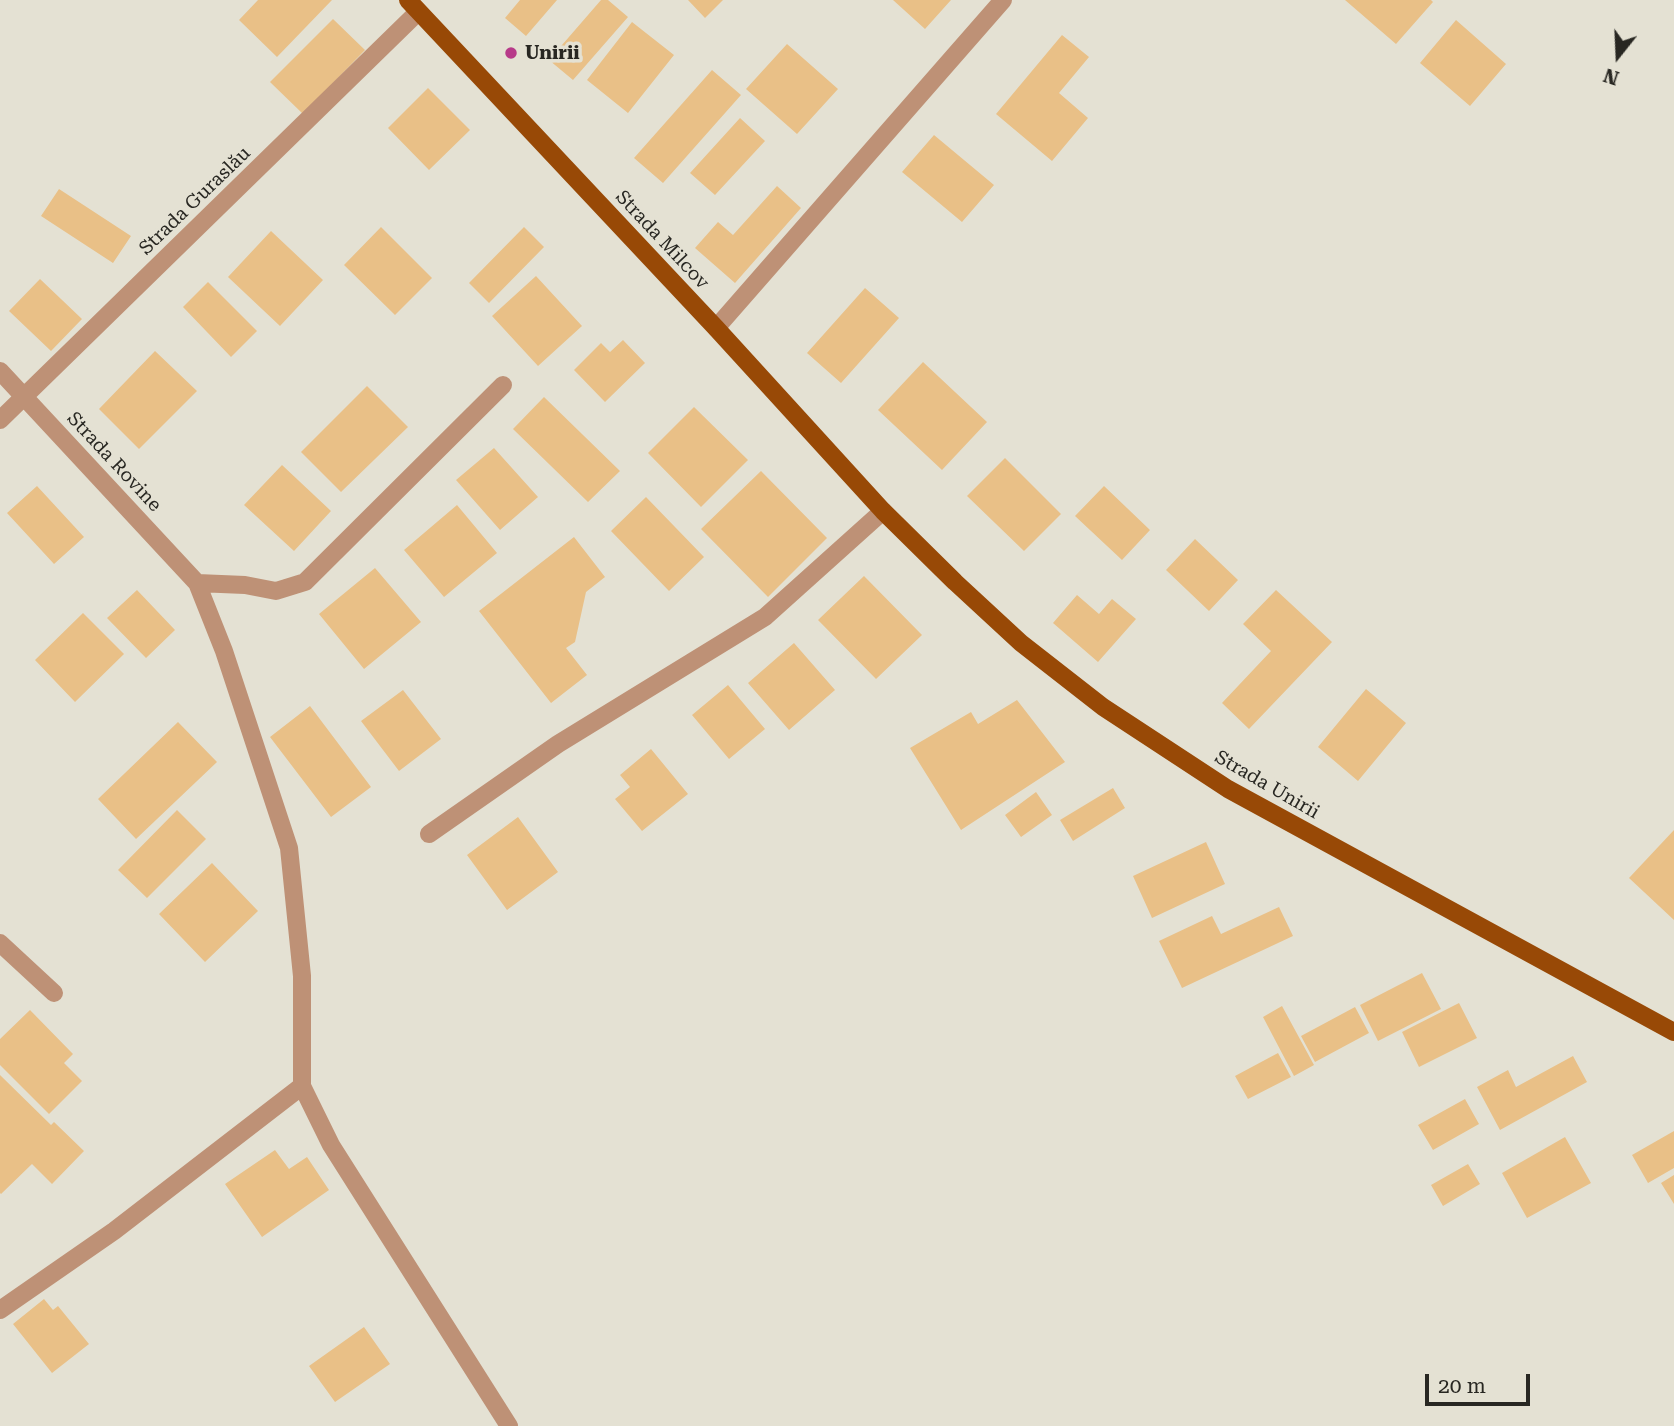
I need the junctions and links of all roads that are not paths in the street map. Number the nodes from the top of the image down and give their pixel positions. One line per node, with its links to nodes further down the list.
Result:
1 (1003, 0): 3 (street)
2 (413, 6): 3 (main road, Strada Milcov); 6 (street, Strada Guraslău)
3 (716, 328): 8 (main road, Strada Milcov)
4 (0, 371): 6 (street, Strada Rovine)
5 (503, 385): 9 (street)
6 (25, 397): 7 (street, Strada Guraslău); 9 (street, Strada Rovine)
7 (0, 420)
8 (884, 510): 10 (street); 13 (main road, Strada Unirii)
9 (197, 583): 14 (street)
10 (429, 834)
11 (0, 943): 12 (street)
12 (54, 993)
13 (1674, 1032)
14 (302, 1086): 15 (street); 16 (street)
15 (0, 1310)
16 (509, 1426)

